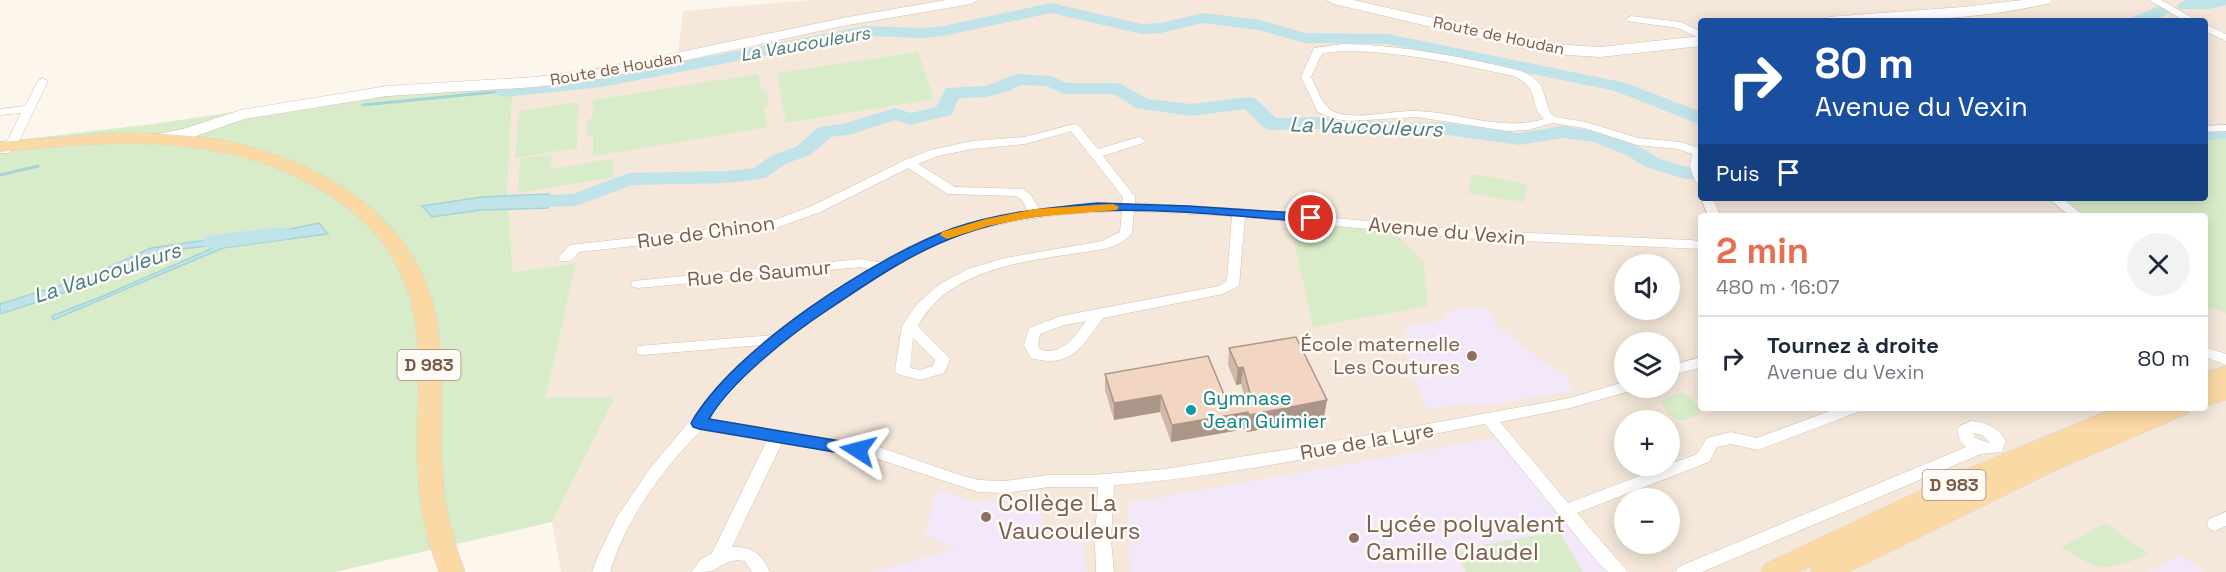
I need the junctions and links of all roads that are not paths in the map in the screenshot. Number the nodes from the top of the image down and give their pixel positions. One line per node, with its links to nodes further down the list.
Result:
1 (971, 0): 15 (street, Route de Houdan)
2 (1334, 0): 10 (street, Route de Houdan)
3 (2045, 0): 5 (street)
4 (2154, 0): 6 (street)
5 (1851, 18)
6 (2187, 18)
7 (1631, 19): 9 (street)
8 (2208, 29): 11 (street)
9 (1698, 36)
10 (1698, 38)
11 (2226, 38)
12 (43, 81): 13 (street)
13 (29, 109): 14 (street); 23 (street)
14 (0, 112)
15 (257, 112): 19 (street, Route de Houdan); 20 (street, Route de Houdan)
16 (1552, 120): 16 (street); 24 (street)
17 (2226, 128): 18 (street)
18 (2208, 129)
19 (220, 139): 20 (main road, Route de Houdan / D 983); 29 (main road, Route de Houdan / D 983)
20 (190, 141): 22 (main road, Route de Houdan / D 983); 22 (main road, Route de Houdan / D 983); 29 (main road, Route de Houdan / D 983)
21 (1139, 141): 25 (street)
22 (59, 144): 23 (main road, Route de Houdan / D 983)
23 (3, 148)
24 (1698, 150)
25 (1095, 154): 27 (street, Rue de Chinon); 31 (street)
26 (1698, 155): 28 (street)
27 (909, 163): 32 (street); 36 (street, Rue de Chinon)
28 (1698, 172)
29 (335, 190): 58 (main road, D 983)
30 (2058, 201): 34 (street)
31 (1127, 208): 32 (street, Avenue du Vexin); 33 (street, Avenue du Vexin); 40 (street)
32 (1035, 213): 37 (street, Avenue du Vexin)
33 (1239, 213): 35 (street, Avenue du Vexin); 39 (street)
34 (2074, 213)
35 (1697, 242)
36 (565, 258)
37 (881, 267): 38 (street, Rue de Saumur); 41 (street, Avenue du Vexin)
38 (638, 284)
39 (1098, 314): 39 (street)
40 (909, 326)
41 (778, 339): 42 (street); 52 (street, Avenue du Vexin)
42 (643, 350)
43 (2208, 353): 44 (street)
44 (2226, 360)
45 (1698, 363): 46 (street)
46 (1680, 368)
47 (1614, 390): 51 (street, Rue de la Lyre)
48 (1845, 411): 56 (street)
49 (2131, 411): 65 (main road, D 983)
50 (2172, 411): 66 (main road)
51 (1489, 419): 55 (street, Rue de la Lyre); 56 (street)
52 (699, 423): 53 (street, Rue de la Lyre); 59 (street, Avenue du Vexin)
53 (776, 438): 55 (street, Rue de la Lyre); 57 (street)
54 (1979, 448): 64 (street)
55 (1106, 480): 62 (street)
56 (1564, 511): 63 (street)
57 (719, 556): 60 (street); 61 (street)
58 (452, 572)
59 (601, 572)
60 (700, 572)
61 (761, 572)
62 (1105, 572)
63 (1619, 572)
64 (1684, 572)
65 (1774, 572)
66 (1824, 572)

